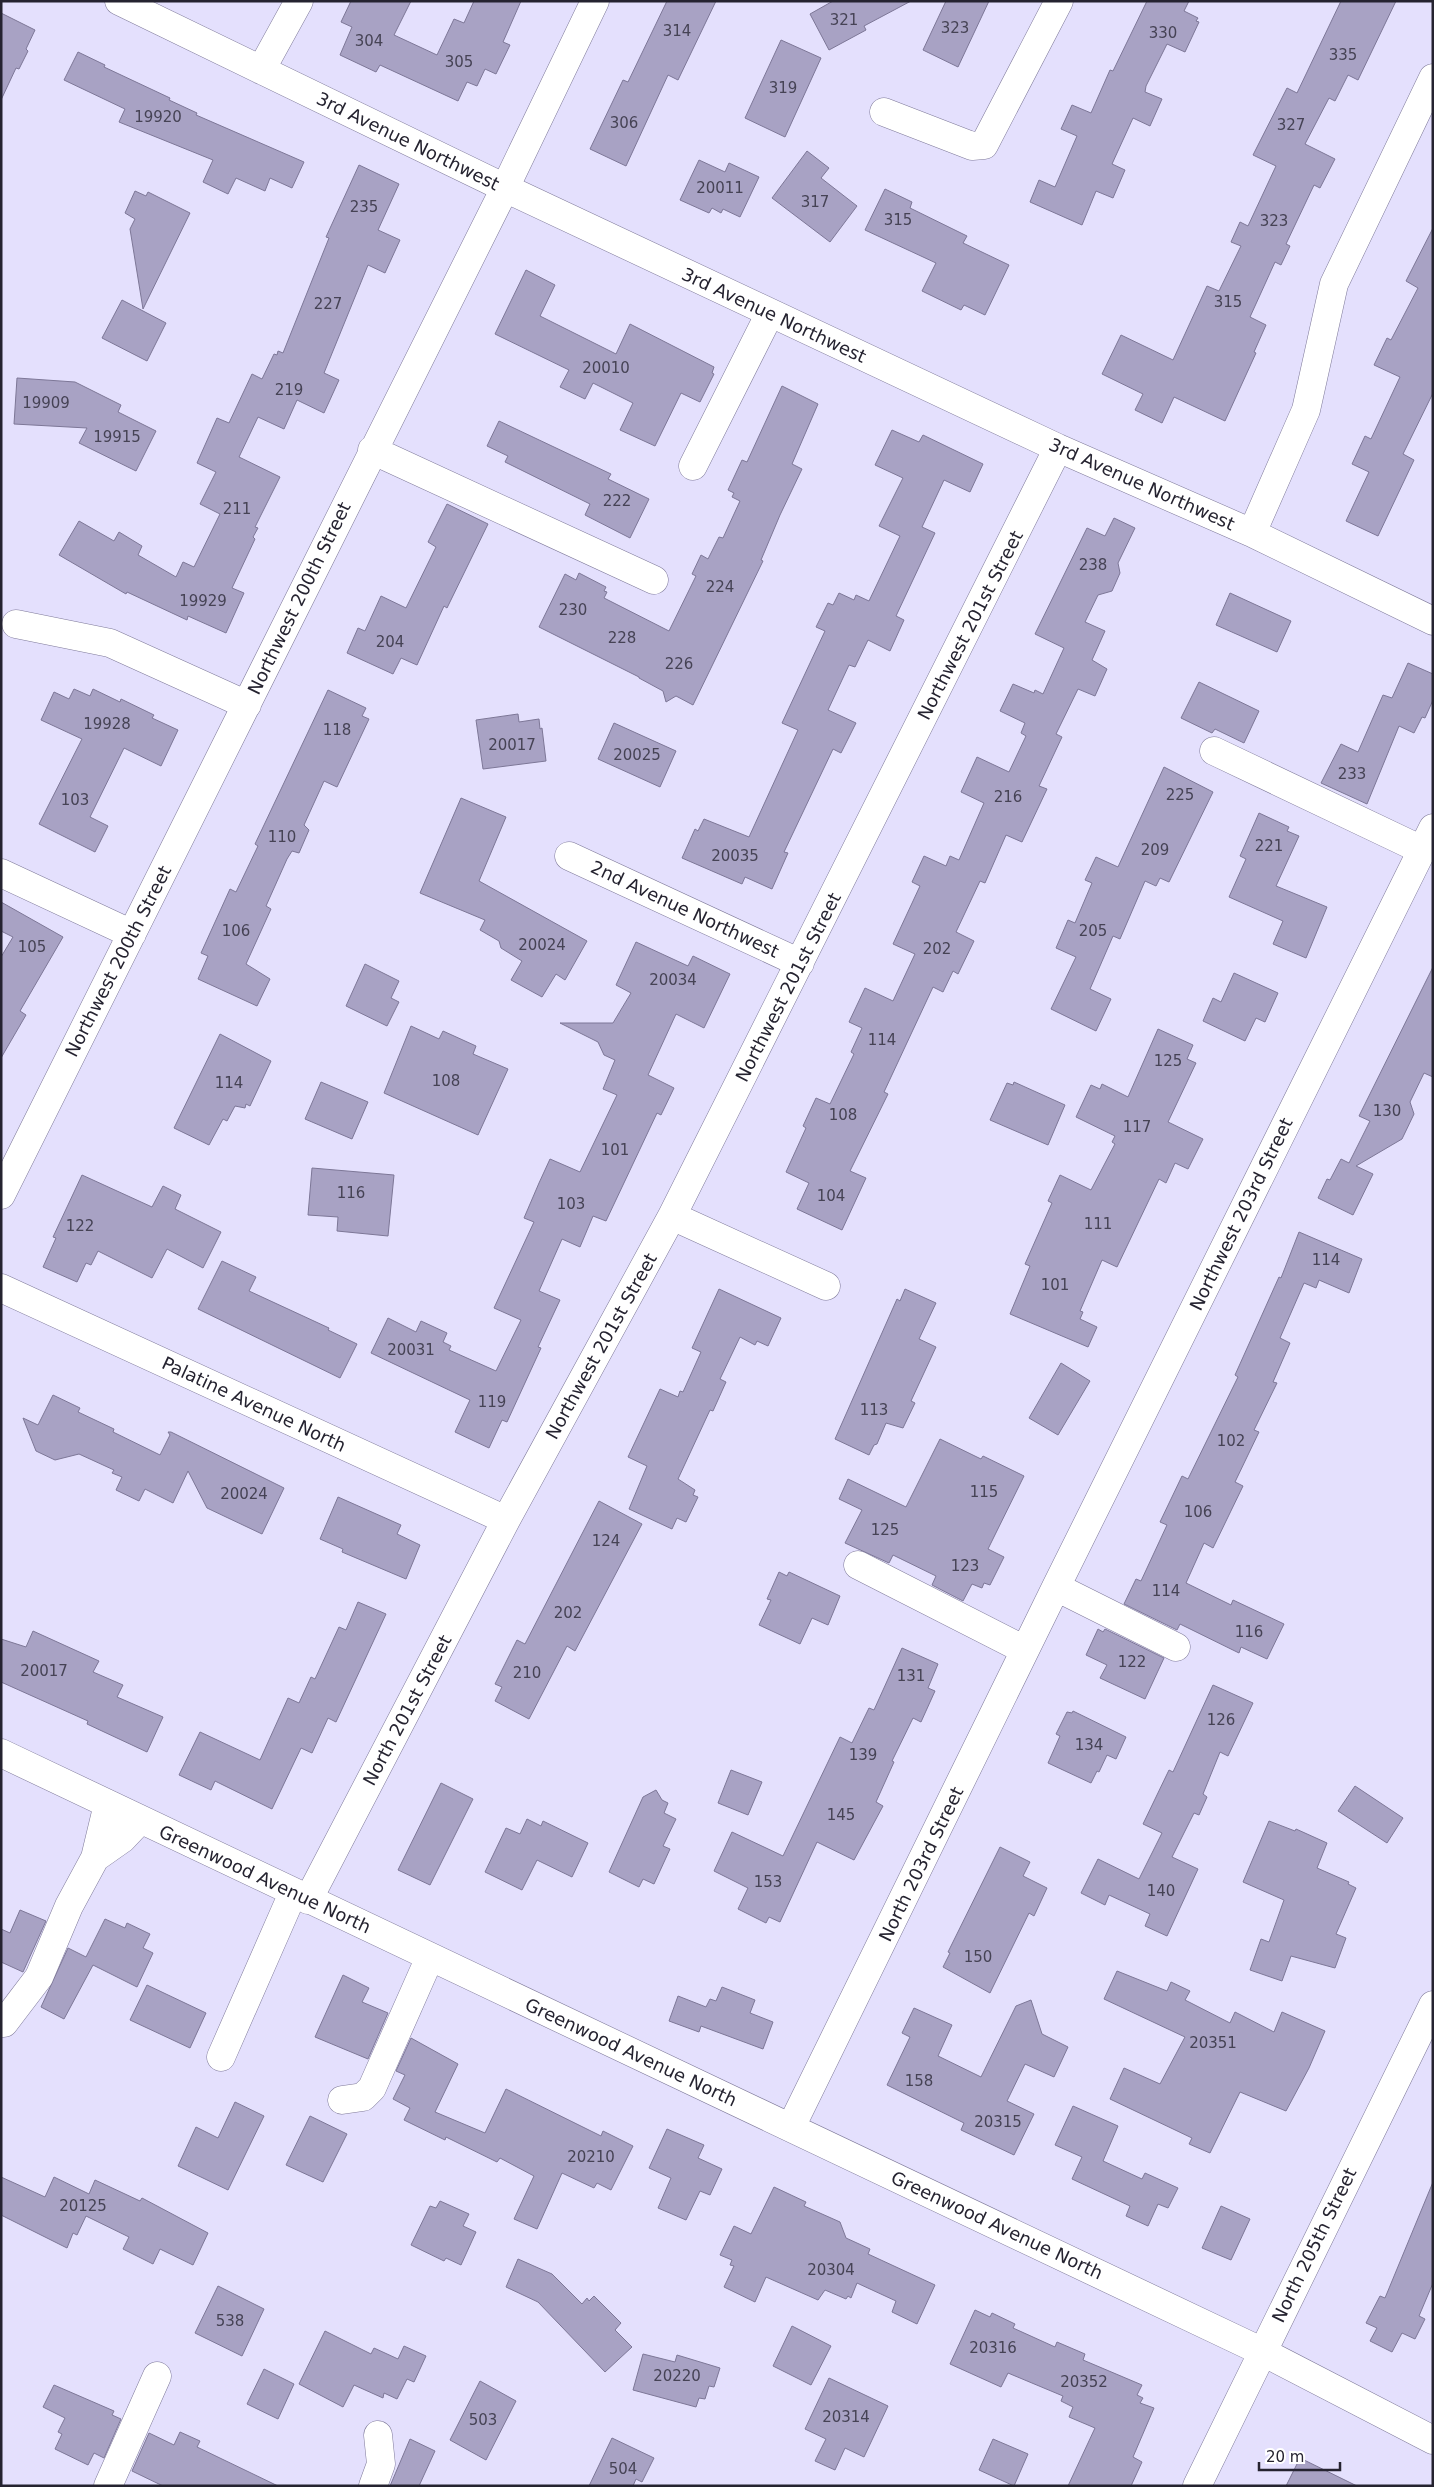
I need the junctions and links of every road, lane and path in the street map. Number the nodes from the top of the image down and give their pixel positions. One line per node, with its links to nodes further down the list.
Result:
1 (119, 1): 5 (street, 3rd Avenue Northwest)
2 (299, 1): 5 (street)
3 (595, 1): 8 (street, Northwest 200th Street)
4 (1058, 1): 7 (street)
5 (262, 70): 8 (street, 3rd Avenue Northwest)
6 (1433, 78): 13 (street)
7 (884, 112)
8 (505, 188): 9 (street, 3rd Avenue Northwest); 11 (street, Northwest 200th Street)
9 (770, 313): 10 (street, 3rd Avenue Northwest); 12 (street)
10 (1058, 448): 13 (street, 3rd Avenue Northwest); 23 (street, Northwest 201st Street)
11 (372, 450): 14 (street); 17 (street, Northwest 200th Street)
12 (693, 466)
13 (1252, 533): 15 (street, 3rd Avenue Northwest)
14 (654, 580)
15 (1433, 621)
16 (16, 624): 17 (street)
17 (247, 705): 22 (street, Northwest 200th Street)
18 (1214, 751): 19 (street)
19 (1427, 839): 30 (street, Northwest 203rd Street)
20 (569, 856): 23 (street, 2nd Avenue Northwest)
21 (1, 873): 22 (street)
22 (132, 934): 24 (street, Northwest 200th Street)
23 (800, 963): 25 (street, Northwest 201st Street)
24 (1, 1195)
25 (672, 1216): 26 (street); 28 (street, Northwest 201st Street)
26 (826, 1286)
27 (1, 1288): 28 (street, Palatine Avenue North)
28 (506, 1520): 37 (street, North 201st Street)
29 (858, 1565): 32 (street)
30 (1053, 1594): 31 (street); 32 (street, North 203rd Street)
31 (1176, 1647)
32 (1025, 1650): 43 (street, North 203rd Street)
33 (1, 1753): 34 (street, Greenwood Avenue North)
34 (108, 1804): 35 (street, Greenwood Avenue North); 36 (street)
35 (140, 1820): 36 (street); 37 (street, Greenwood Avenue North)
36 (95, 1858): 40 (street)
37 (300, 1896): 38 (street, Greenwood Avenue North); 41 (street, North 201st Street)
38 (430, 1957): 42 (street); 43 (street, Greenwood Avenue North)
39 (1433, 2005): 44 (street, North 205th Street)
40 (4, 2023)
41 (221, 2057)
42 (342, 2100)
43 (791, 2127): 44 (street, Greenwood Avenue North)
44 (1261, 2351): 47 (street, Greenwood Avenue North); 50 (street, North 205th Street)
45 (157, 2376): 48 (street)
46 (378, 2435): 49 (street)
47 (1433, 2440)
48 (108, 2486)
49 (373, 2486)
50 (1196, 2486)

